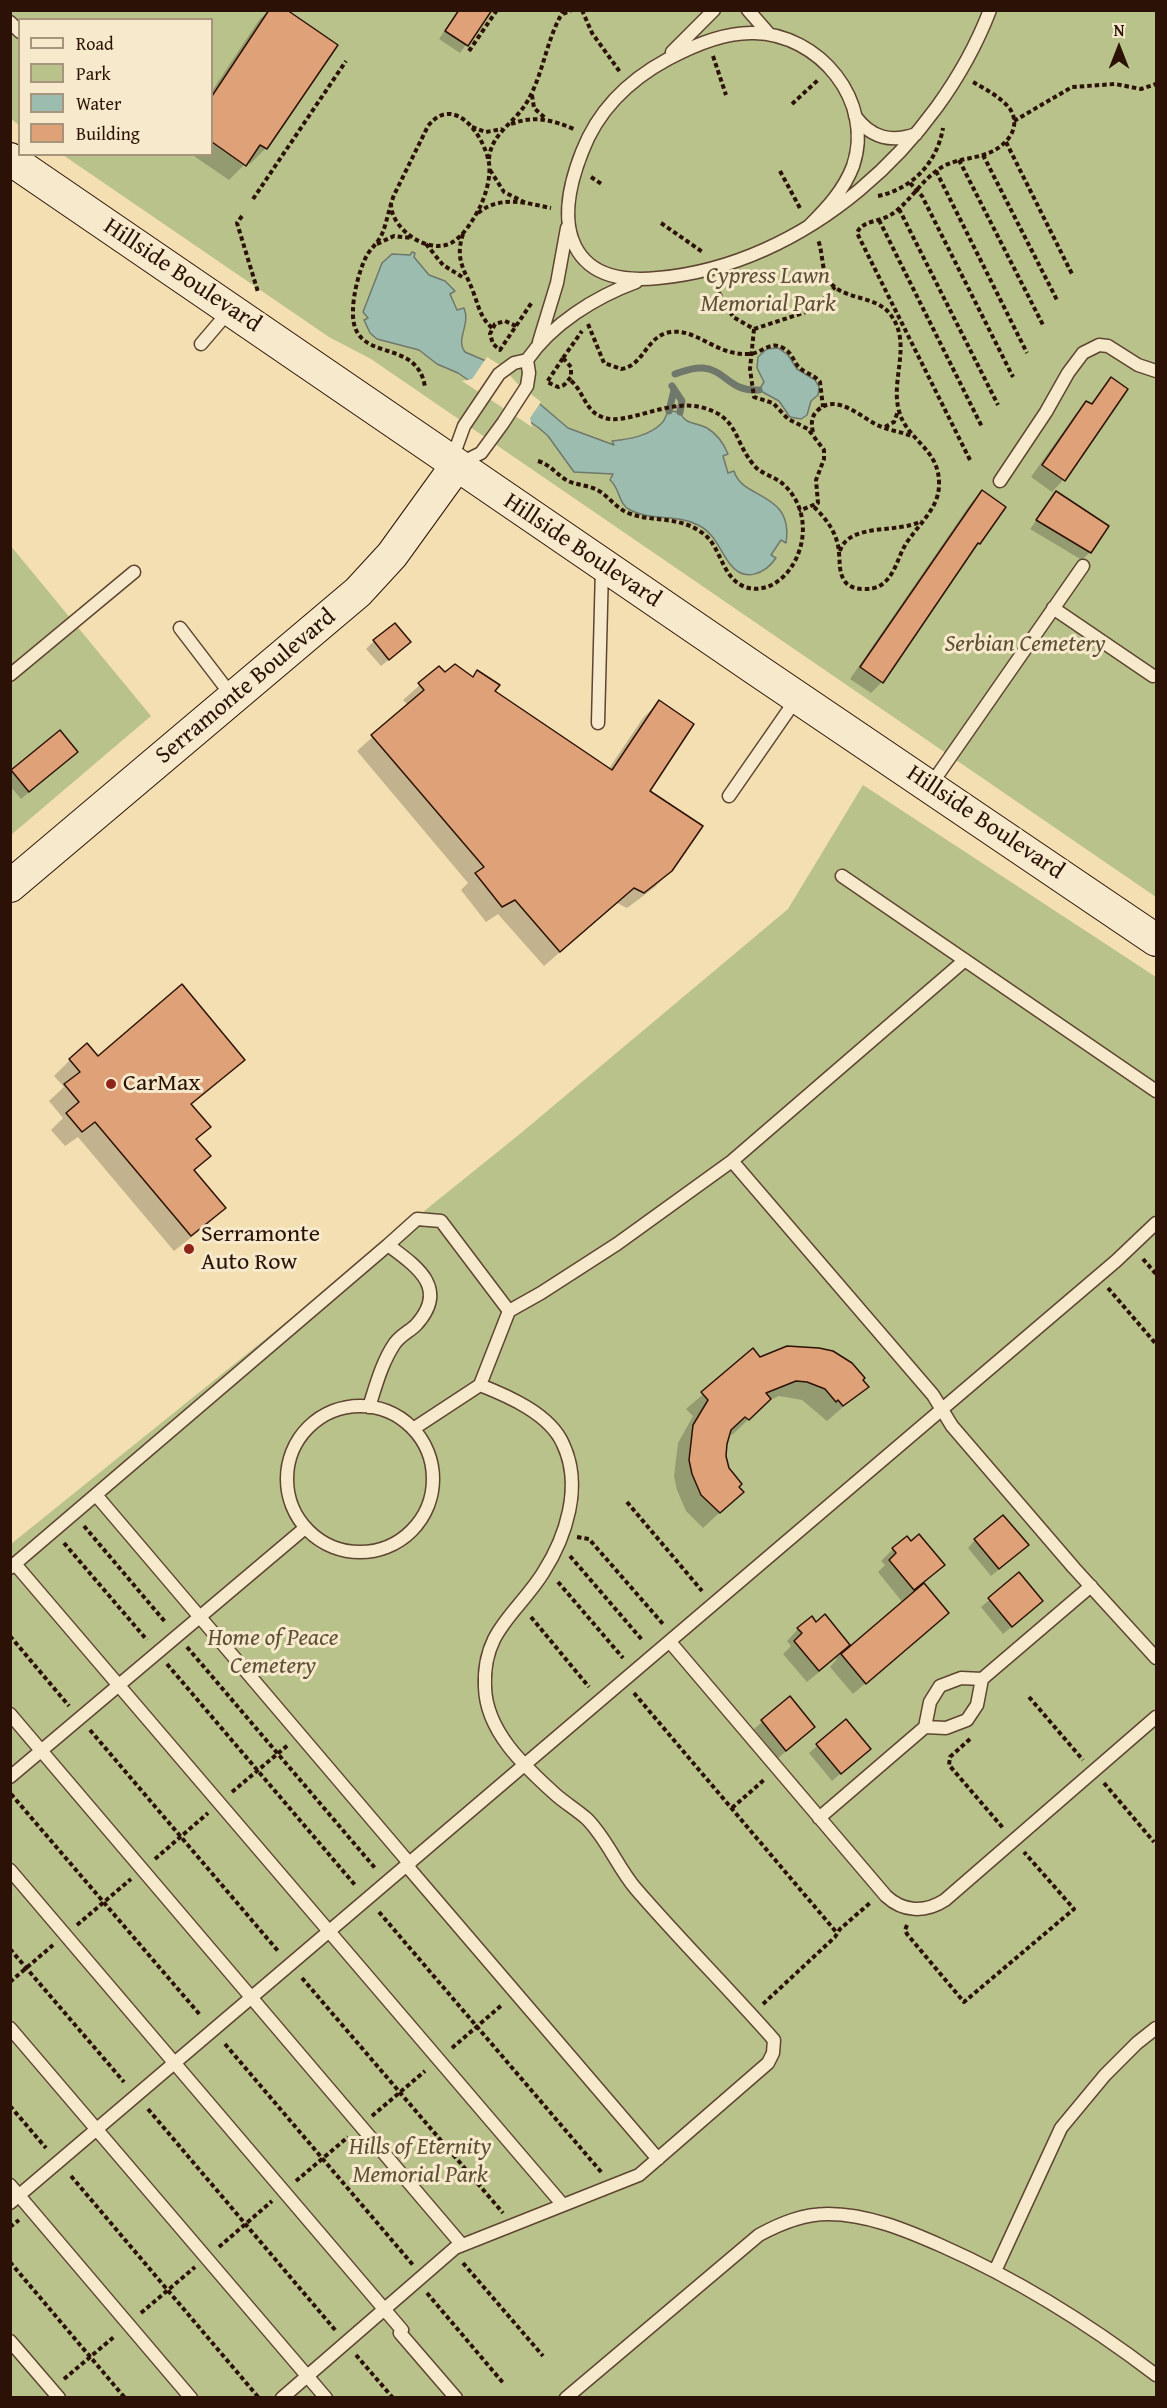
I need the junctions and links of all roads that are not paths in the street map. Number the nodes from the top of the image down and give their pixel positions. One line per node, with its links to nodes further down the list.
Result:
1 (714, 10): 5 (lane)
2 (748, 10): 4 (lane)
3 (990, 10): 7 (lane)
4 (769, 34): 5 (lane); 6 (lane)
5 (650, 69): 9 (lane)
6 (855, 115): 7 (lane); 10 (lane)
7 (917, 134): 10 (lane)
8 (10, 159): 12 (main road, Hillside Boulevard)
9 (568, 217): 11 (lane); 13 (lane)
10 (810, 225): 11 (lane)
11 (643, 280): 13 (lane)
12 (231, 309): 14 (lane); 17 (main road, Hillside Boulevard)
13 (539, 342): 15 (lane)
14 (201, 344)
15 (527, 360): 17 (lane); 17 (lane)
16 (1156, 371): 18 (lane)
17 (457, 465): 19 (main road, Hillside Boulevard); 27 (main road, Serramonte Boulevard)
18 (1000, 482)
19 (602, 564): 26 (main road, Hillside Boulevard); 28 (lane)
20 (1083, 566): 22 (lane)
21 (134, 572): 24 (lane)
22 (1053, 608): 25 (lane); 29 (lane)
23 (180, 628): 27 (lane)
24 (10, 675)
25 (1153, 676)
26 (798, 697): 29 (main road, Hillside Boulevard); 30 (lane)
27 (234, 698): 32 (main road, Serramonte Boulevard)
28 (598, 723)
29 (930, 786): 33 (main road, Hillside Boulevard)
30 (729, 796)
31 (842, 876): 34 (lane)
32 (10, 886)
33 (1156, 940)
34 (965, 960): 35 (lane); 36 (lane)
35 (1156, 1091)
36 (732, 1161): 39 (lane); 42 (lane)
37 (1156, 1223): 42 (lane)
38 (388, 1245): 39 (lane); 41 (lane); 44 (lane)
39 (509, 1311): 40 (lane)
40 (480, 1385): 43 (lane); 57 (lane)
41 (369, 1407): 43 (lane); 45 (lane)
42 (942, 1410): 47 (lane); 49 (lane)
43 (413, 1429): 45 (lane)
44 (96, 1495): 46 (lane); 48 (lane)
45 (305, 1528): 48 (lane)
46 (13, 1566): 52 (lane)
47 (1091, 1586): 50 (lane); 51 (lane)
48 (200, 1617): 52 (lane); 60 (lane)
49 (670, 1642): 57 (lane); 59 (lane)
50 (1156, 1658)
51 (982, 1679): 55 (lane); 55 (lane)
52 (119, 1685): 56 (lane); 62 (lane)
53 (10, 1714): 56 (lane)
54 (1156, 1717): 59 (lane)
55 (925, 1727): 59 (lane)
56 (42, 1750): 58 (lane); 63 (lane)
57 (526, 1765): 60 (lane); 68 (lane)
58 (10, 1777)
59 (819, 1818)
60 (408, 1865): 62 (lane); 68 (lane)
61 (10, 1870): 66 (lane)
62 (330, 1931): 63 (lane); 71 (lane)
63 (252, 1998): 66 (lane); 72 (lane)
64 (10, 2028): 67 (lane)
65 (1156, 2028): 73 (lane)
66 (174, 2063): 67 (lane); 74 (lane)
67 (97, 2129): 70 (lane); 76 (lane)
68 (658, 2158): 71 (lane)
69 (10, 2185): 70 (lane)
70 (15, 2199): 79 (lane)
71 (563, 2205): 72 (lane)
72 (457, 2248): 74 (lane)
73 (996, 2271): 77 (lane); 83 (lane)
74 (385, 2309): 76 (lane); 82 (lane)
75 (10, 2341): 78 (lane)
76 (307, 2375): 80 (lane); 81 (lane)
77 (1156, 2375)
78 (59, 2397)
79 (191, 2397)
80 (282, 2397)
81 (326, 2397)
82 (456, 2397)
83 (566, 2397)

